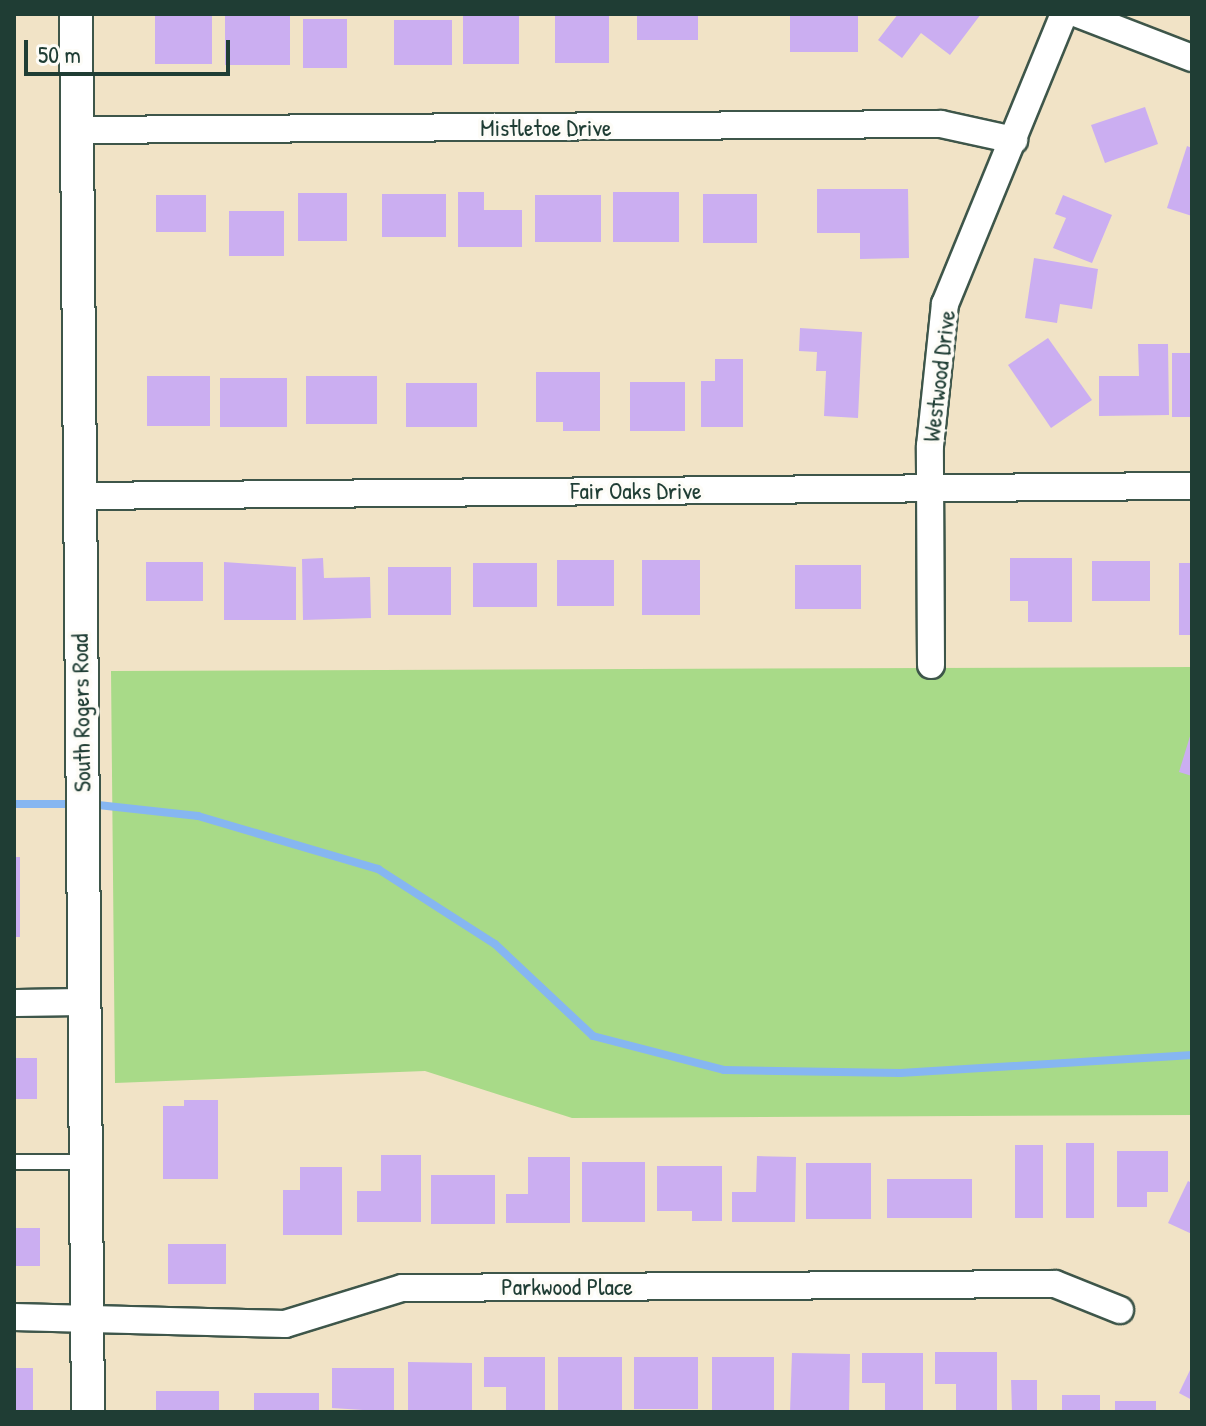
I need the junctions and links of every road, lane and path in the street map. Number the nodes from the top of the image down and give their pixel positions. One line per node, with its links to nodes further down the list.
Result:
1 (76, 14): 5 (street, South Rogers Road)
2 (1064, 14): 6 (street, Westwood Drive)
3 (1078, 14): 4 (street)
4 (1192, 58)
5 (77, 130): 6 (street, Mistletoe Drive); 9 (street, South Rogers Road)
6 (1014, 140): 8 (street, Westwood Drive)
7 (1192, 486): 8 (street, Fair Oaks Drive)
8 (929, 489): 9 (street, Fair Oaks Drive); 10 (street, Westwood Drive)
9 (80, 496): 11 (street, South Rogers Road)
10 (931, 665)
11 (84, 1002): 12 (street); 14 (street, South Rogers Road)
12 (14, 1003)
13 (14, 1162): 14 (lane)
14 (86, 1162): 17 (street, South Rogers Road)
15 (1120, 1310): 17 (street, Parkwood Place)
16 (14, 1317): 17 (street, Parkwood Place)
17 (87, 1321): 18 (street, South Rogers Road)
18 (88, 1412)

